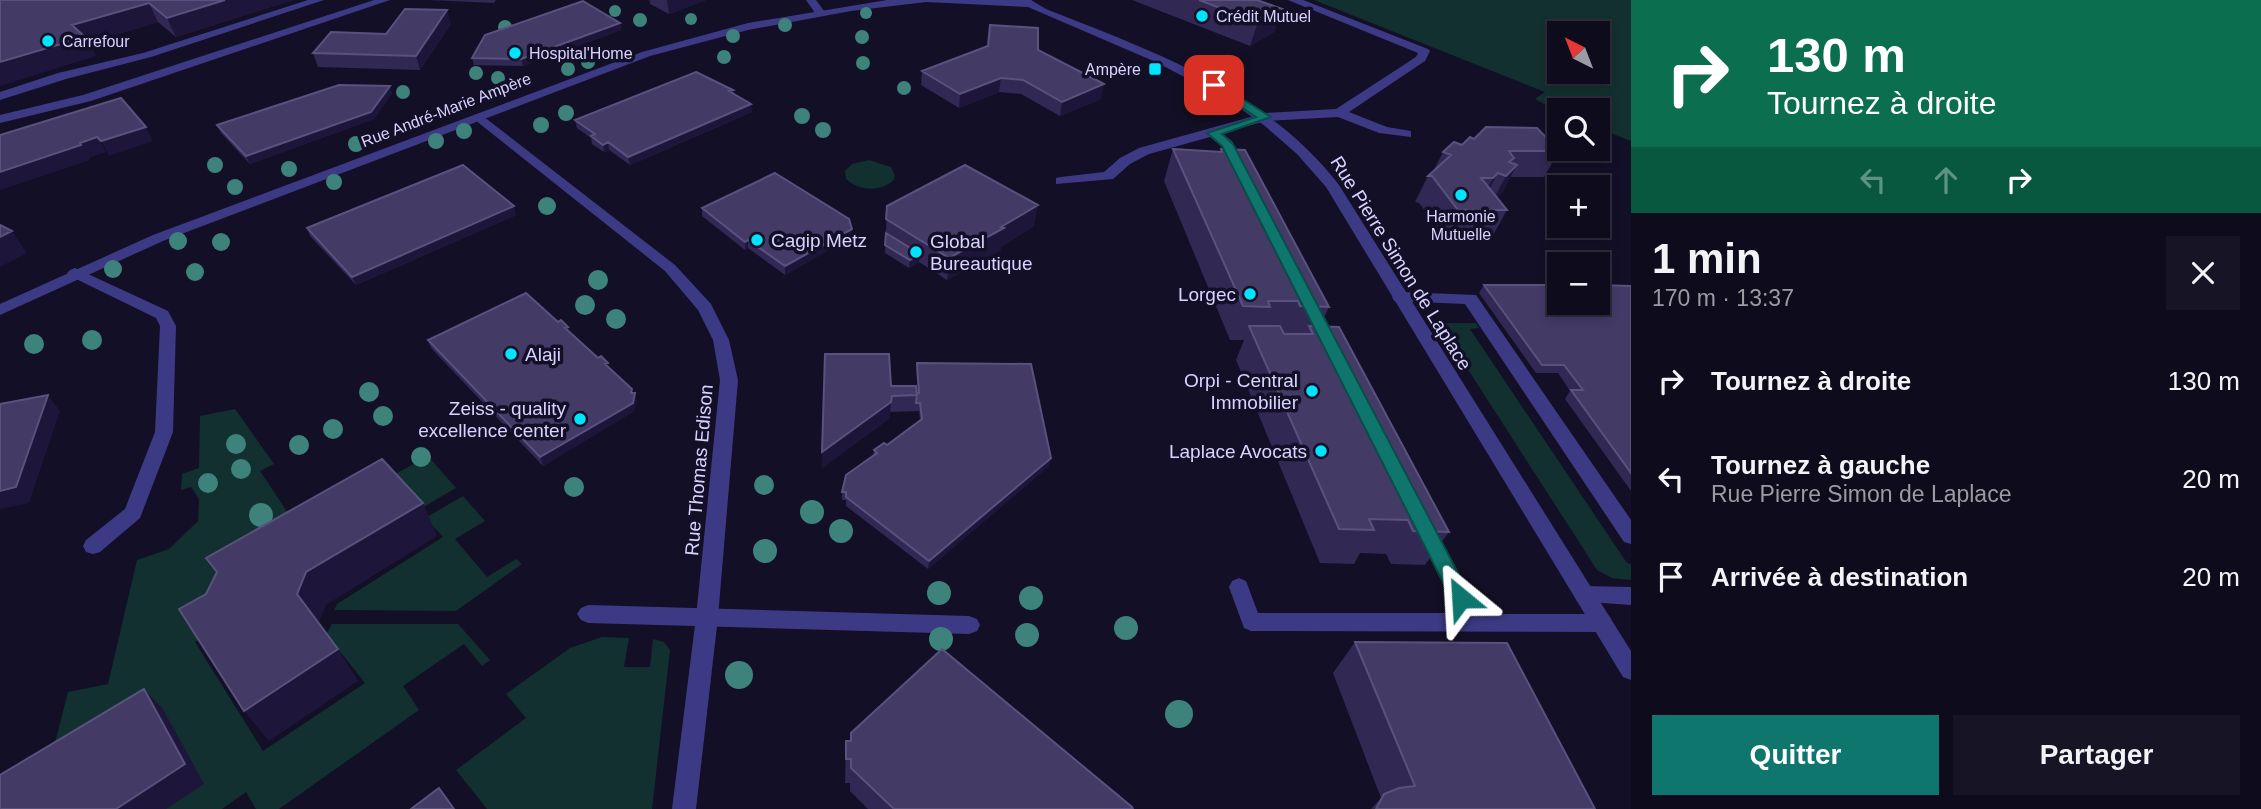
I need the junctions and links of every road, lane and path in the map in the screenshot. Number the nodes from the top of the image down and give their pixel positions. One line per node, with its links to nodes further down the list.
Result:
1 (319, 0): 8 (street)
2 (385, 0): 12 (street)
3 (922, 0): 7 (street, Rue André-Marie Ampère)
4 (929, 0): 6 (street)
5 (1293, 0): 9 (street)
6 (1026, 2): 11 (street, Rue Pierre Simon de Laplace)
7 (815, 6): 10 (street, Rue André-Marie Ampère)
8 (0, 96)
9 (1339, 113): 11 (street); 14 (street)
10 (479, 117): 19 (street, Rue André-Marie Ampère); 31 (street, Rue Thomas Edison)
11 (1265, 117): 13 (street); 21 (street, Rue Pierre Simon de Laplace)
12 (0, 119)
13 (1213, 133): 15 (street); 18 (street)
14 (1406, 134)
15 (1108, 176): 16 (street); 17 (street)
16 (1061, 181)
17 (1109, 192)
18 (1251, 192)
19 (75, 273): 23 (street, Rue André-Marie Ampère); 26 (street)
20 (1458, 282): 22 (street)
21 (1400, 297): 22 (street); 28 (street, Rue Pierre Simon de Laplace)
22 (1469, 299): 25 (street)
23 (0, 310)
24 (1416, 511): 32 (street)
25 (1631, 536)
26 (93, 546)
27 (1239, 587): 32 (street)
28 (1584, 595): 29 (street); 33 (street, Rue Pierre Simon de Laplace)
29 (1631, 596)
30 (588, 614): 31 (street)
31 (707, 617): 34 (street); 36 (street, Rue Thomas Edison)
32 (1474, 623): 33 (street)
33 (1602, 623): 35 (street, Rue Pierre Simon de Laplace)
34 (969, 625)
35 (1631, 670)
36 (684, 809)

